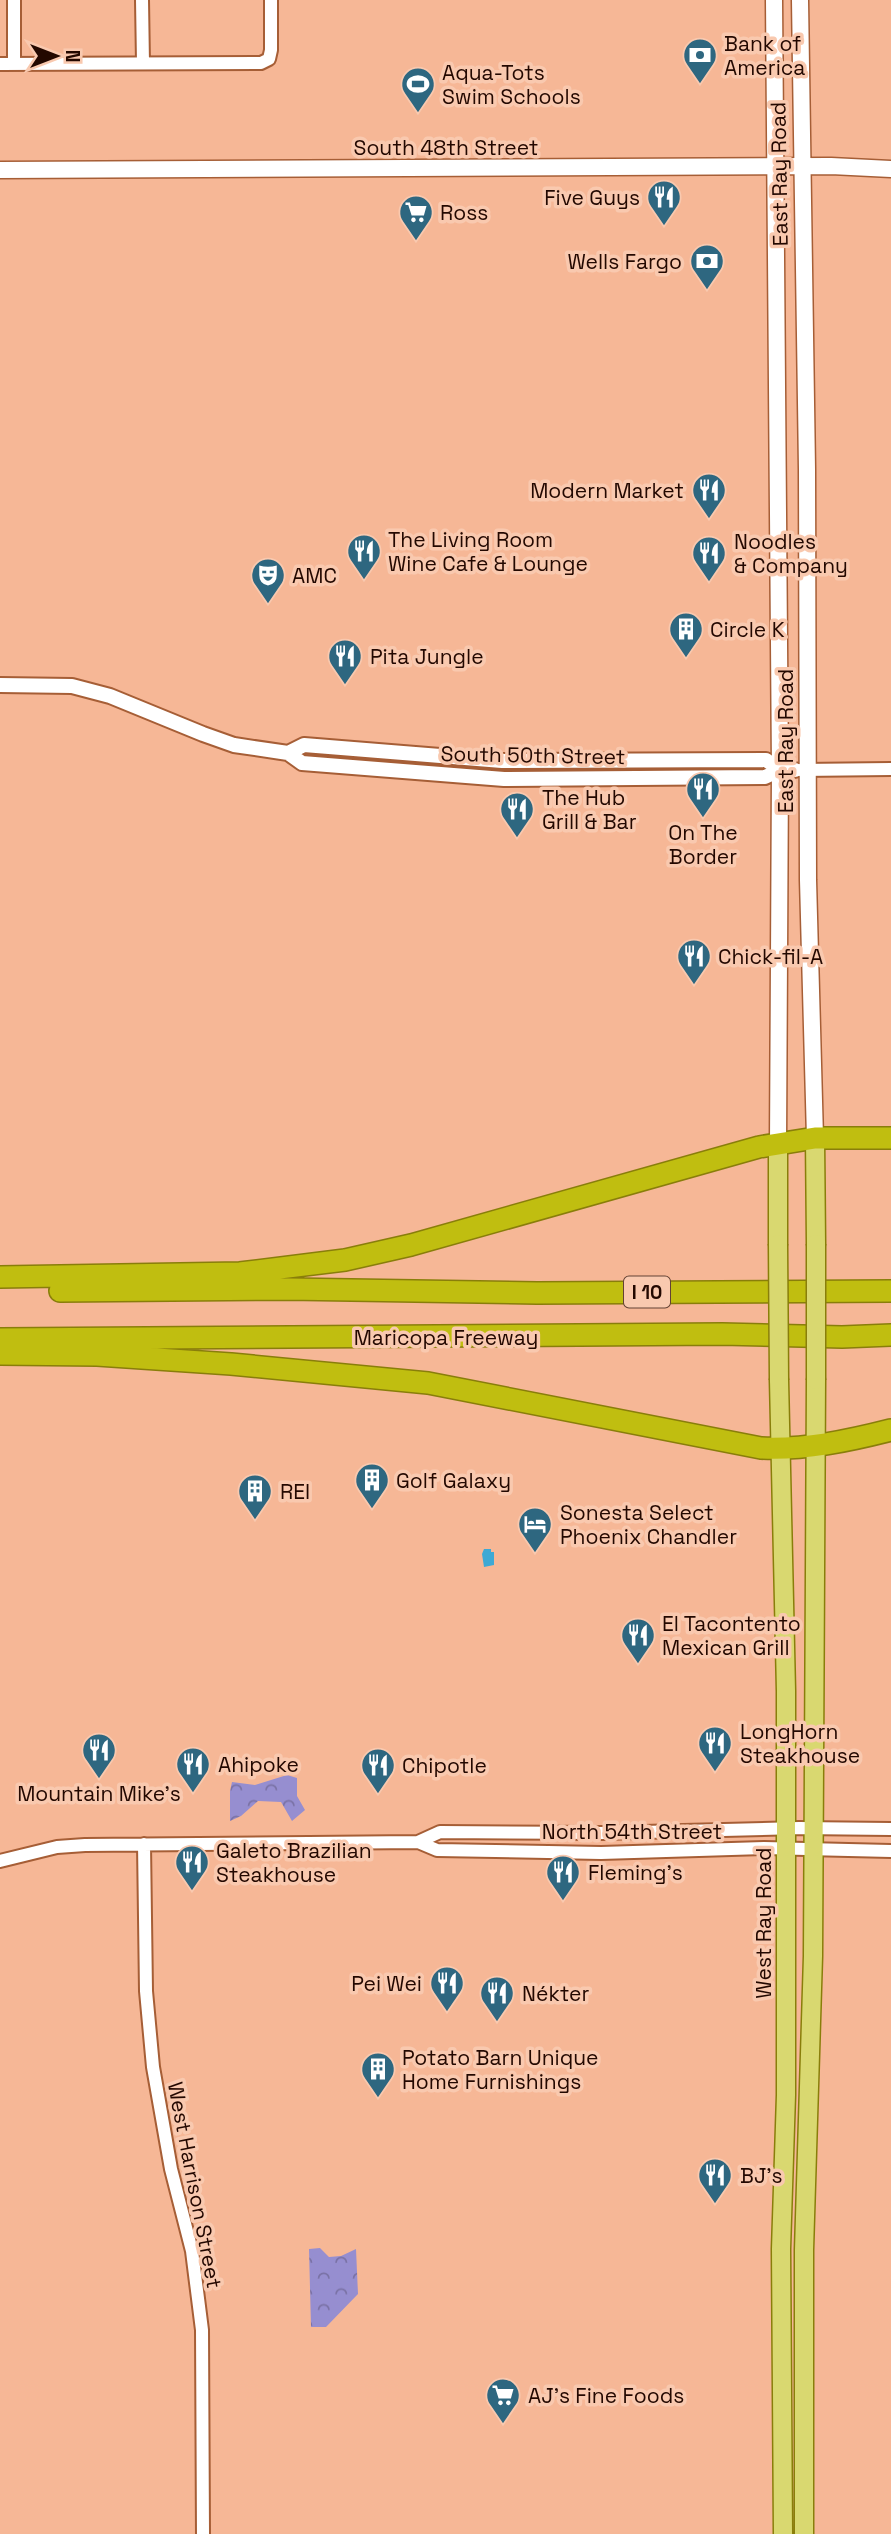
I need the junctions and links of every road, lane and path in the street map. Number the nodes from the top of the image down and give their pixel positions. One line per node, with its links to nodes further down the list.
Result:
1 (14, 0): 8 (street)
2 (142, 0): 6 (street)
3 (271, 0): 6 (street)
4 (774, 0): 10 (main road, East Ray Road)
5 (800, 0): 9 (main road, East Ray Road)
6 (143, 63): 8 (street)
7 (0, 64): 8 (street)
8 (14, 64)
9 (802, 166): 10 (main road, South 48th Street); 11 (main road, South 48th Street); 15 (main road, East Ray Road)
10 (776, 167): 12 (main road, South 48th Street); 15 (main road, East Ray Road)
11 (891, 169)
12 (0, 170)
13 (0, 685): 15 (street, South 50th Street)
14 (891, 769): 15 (street, South 50th Street)
15 (794, 770): 16 (main road, East Ray Road); 18 (main road, East Ray Road)
16 (815, 1138): 17 (highway); 18 (highway); 27 (main road, East Ray Road, bridge)
17 (877, 1138)
18 (778, 1144): 19 (highway); 22 (main road, East Ray Road, bridge)
19 (0, 1277)
20 (0, 1291): 21 (highway, I 10)
21 (891, 1291)
22 (779, 1312): 28 (main road, West Ray Road, bridge)
23 (891, 1335): 24 (highway, Maricopa Freeway / I 10)
24 (0, 1339)
25 (0, 1354): 28 (highway)
26 (891, 1430): 27 (highway)
27 (817, 1446): 28 (highway); 30 (main road)
28 (779, 1449): 29 (main road, West Ray Road)
29 (786, 1828): 30 (street, North 54th Street); 32 (street, North 54th Street); 34 (main road, West Ray Road)
30 (813, 1828): 31 (street, North 54th Street); 35 (main road)
31 (891, 1829)
32 (418, 1842): 33 (street, North 54th Street); 34 (street, North 54th Street)
33 (144, 1844): 37 (street, North 54th Street); 38 (street, West Harrison Street)
34 (786, 1849): 35 (street, North 54th Street); 39 (main road, West Ray Road)
35 (813, 1849): 36 (street, North 54th Street); 40 (main road)
36 (891, 1850)
37 (0, 1861)
38 (203, 2534)
39 (783, 2534)
40 (804, 2534)

